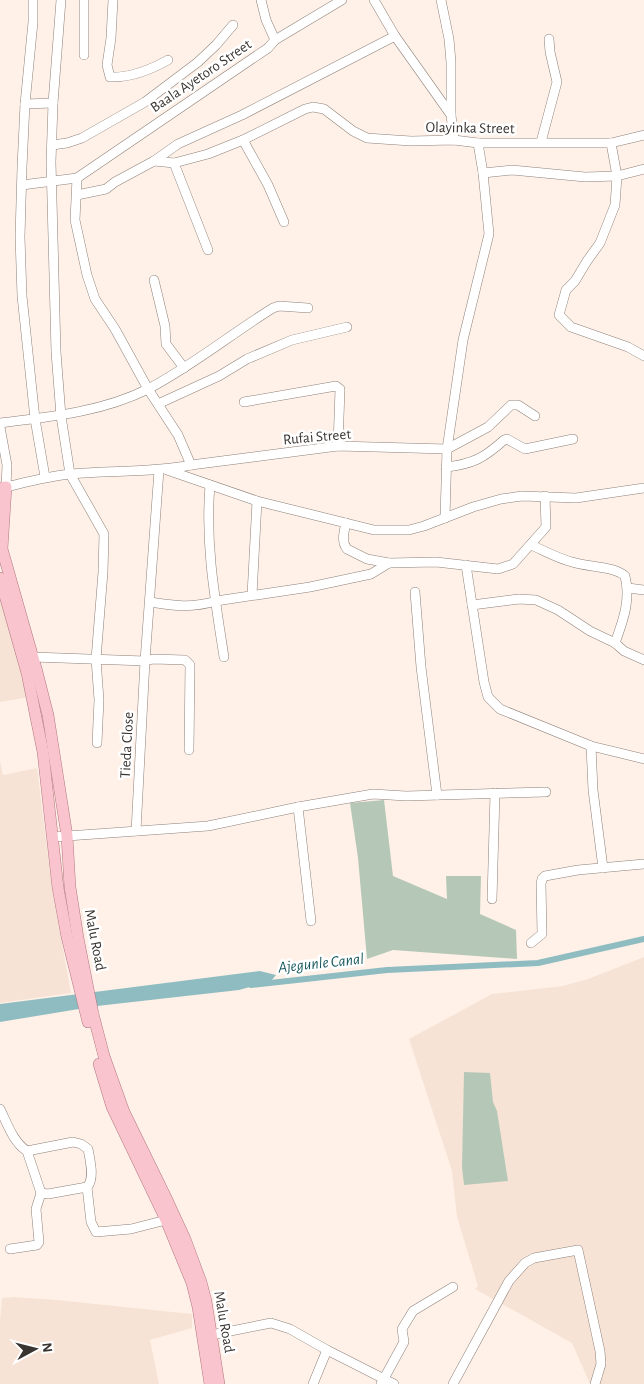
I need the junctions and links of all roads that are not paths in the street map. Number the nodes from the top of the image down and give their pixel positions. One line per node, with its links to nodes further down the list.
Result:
1 (33, 0): 16 (street)
2 (62, 0): 15 (street)
3 (84, 0): 13 (street)
4 (113, 0): 14 (street)
5 (261, 0): 12 (street)
6 (342, 0): 12 (street, Baala Ayetoro Street)
7 (374, 0): 10 (street)
8 (441, 0): 17 (street)
9 (233, 25): 24 (street)
10 (395, 36): 17 (street); 25 (street)
11 (549, 39): 21 (street)
12 (275, 40): 30 (street, Baala Ayetoro Street)
13 (84, 56)
14 (168, 60)
15 (53, 103): 16 (street); 24 (street)
16 (25, 104): 32 (street)
17 (451, 114): 20 (street)
18 (644, 135): 23 (street, Olayinka Street)
19 (243, 140): 20 (street, Olayinka Street); 26 (street); 34 (street)
20 (454, 140): 22 (street, Olayinka Street)
21 (541, 142): 22 (street, Olayinka Street); 23 (street, Olayinka Street)
22 (478, 143): 28 (street)
23 (611, 143): 29 (street)
24 (52, 144): 31 (street)
25 (154, 161): 26 (street); 33 (street)
26 (174, 163): 35 (street)
27 (644, 169): 29 (street)
28 (483, 173): 29 (street); 50 (street)
29 (617, 176): 39 (street)
30 (77, 178): 31 (street); 33 (street)
31 (52, 181): 32 (street); 44 (street)
32 (22, 185): 46 (street)
33 (77, 195): 41 (street)
34 (284, 222)
35 (208, 250)
36 (154, 280): 40 (street)
37 (308, 308): 40 (street)
38 (347, 327): 43 (street)
39 (644, 356)
40 (184, 368): 41 (street)
41 (148, 389): 43 (street); 44 (street)
42 (244, 402): 49 (street)
43 (158, 404): 51 (street)
44 (61, 416): 46 (street); 54 (street)
45 (535, 416): 50 (street)
46 (35, 419): 47 (street); 55 (street)
47 (0, 425): 58 (street)
48 (573, 439): 52 (street)
49 (338, 446): 50 (street, Rufai Street); 51 (street, Rufai Street)
50 (447, 449): 52 (street)
51 (191, 465): 53 (street, Rufai Street)
52 (446, 467): 61 (street)
53 (163, 470): 54 (street); 56 (street); 72 (street, Tieda Close)
54 (70, 474): 55 (street); 77 (street)
55 (45, 478): 58 (street)
56 (210, 485): 60 (street); 71 (street)
57 (644, 488): 59 (street)
58 (3, 490): 75 (main road, Malu Road)
59 (545, 496): 61 (street); 63 (street)
60 (256, 501): 62 (street); 70 (street)
61 (445, 518): 62 (street)
62 (346, 523): 64 (street)
63 (531, 545): 65 (street); 67 (street)
64 (389, 563): 65 (street); 70 (street)
65 (466, 565): 73 (street)
66 (0, 578): 80 (main road, Malu Road)
67 (628, 588): 68 (street); 74 (street)
68 (644, 590)
69 (416, 592): 87 (street)
70 (252, 595): 71 (street)
71 (216, 601): 72 (street); 76 (street)
72 (150, 602): 79 (street, Tieda Close)
73 (472, 605): 74 (street); 82 (street)
74 (615, 643): 78 (street)
75 (33, 657): 77 (street); 80 (main road, Malu Road)
76 (224, 657)
77 (96, 659): 79 (street); 81 (street)
78 (644, 660)
79 (145, 661): 83 (street); 89 (street, Tieda Close)
80 (32, 673): 90 (main road, Malu Road); 91 (main road, Malu Road)
81 (97, 743)
82 (591, 746): 84 (street); 93 (street)
83 (189, 750)
84 (644, 759)
85 (546, 792): 86 (street)
86 (495, 793): 87 (street); 94 (street)
87 (437, 795): 88 (street)
88 (298, 807): 89 (street); 95 (street)
89 (136, 831): 90 (street)
90 (67, 836): 91 (street); 97 (main road, Malu Road)
91 (53, 837): 97 (main road, Malu Road)
92 (644, 864): 93 (street)
93 (603, 868): 96 (street)
94 (492, 899)
95 (311, 922)
96 (531, 944)
97 (83, 987): 101 (main road, Malu Road)
98 (0, 1109): 99 (street)
99 (27, 1151): 100 (street); 102 (street)
100 (87, 1187): 102 (street); 103 (street)
101 (156, 1188): 103 (main road, Malu Road); 106 (main road, Malu Road)
102 (41, 1193): 104 (street)
103 (166, 1220): 106 (main road, Malu Road)
104 (10, 1249)
105 (453, 1287): 108 (street)
106 (207, 1334): 107 (street); 109 (main road, Malu Road); 110 (main road, Malu Road)
107 (327, 1350): 108 (street); 111 (street)
108 (383, 1381): 112 (street)
109 (210, 1384)
110 (220, 1384)
111 (313, 1384)
112 (394, 1384)
113 (454, 1384): 114 (street)
114 (595, 1384)

